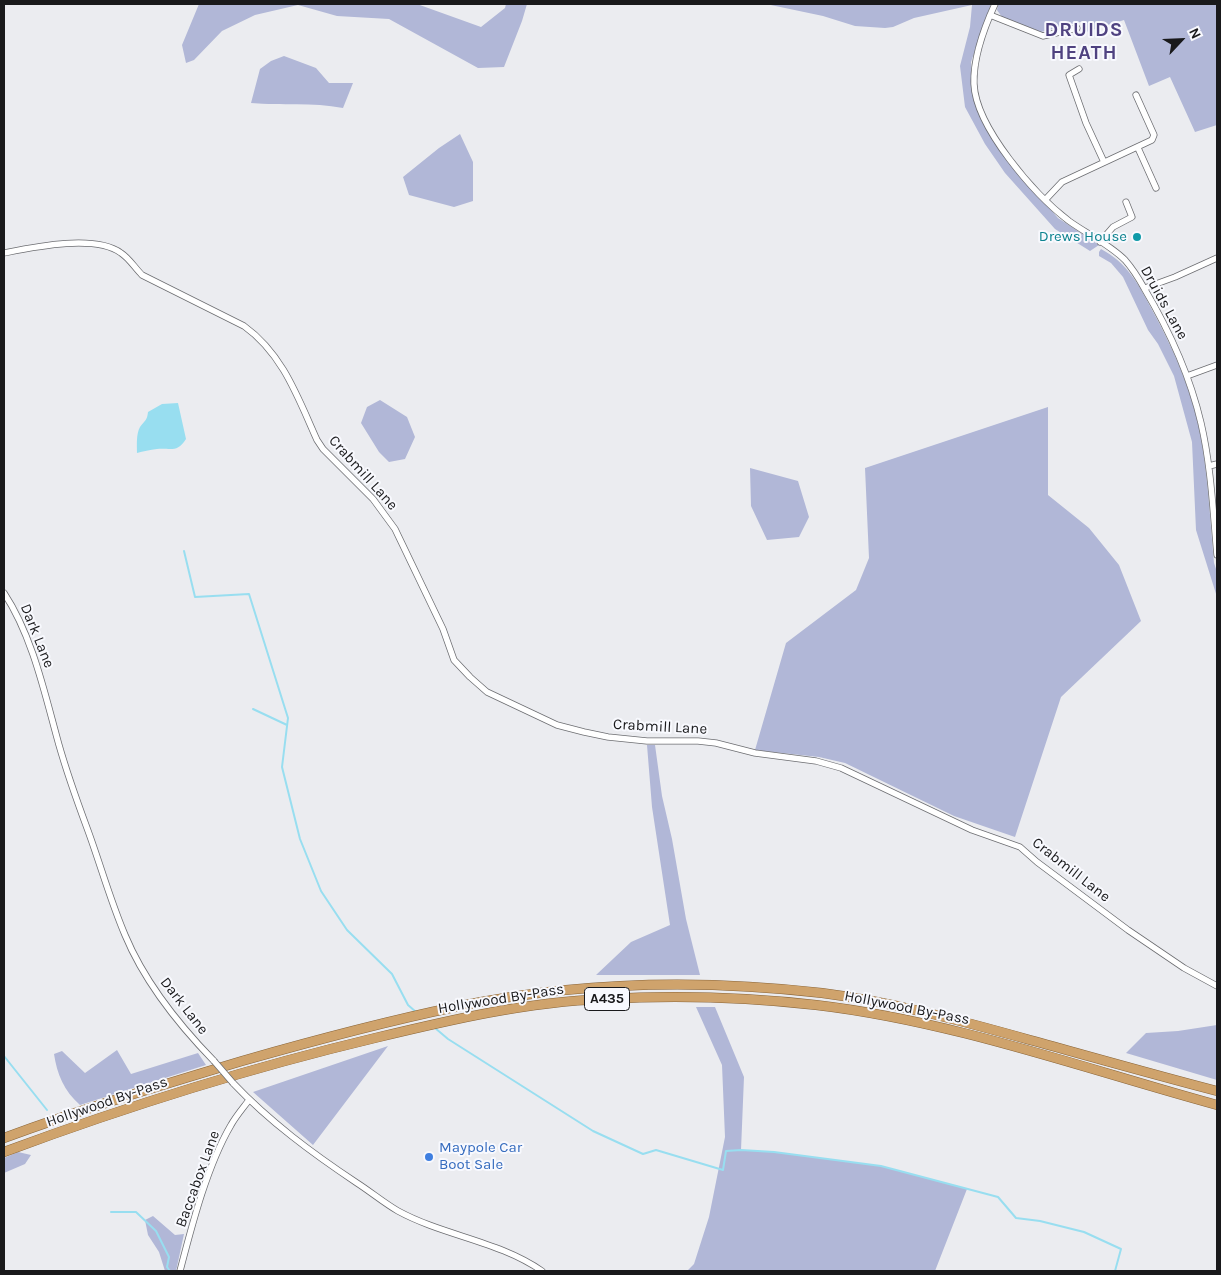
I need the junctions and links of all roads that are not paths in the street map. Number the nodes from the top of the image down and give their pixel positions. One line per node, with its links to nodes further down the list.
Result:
1 (994, 4): 2 (street, Druids Lane)
2 (990, 15): 3 (street); 9 (street, Druids Lane)
3 (1077, 28)
4 (1079, 69): 7 (street)
5 (1136, 96): 6 (street)
6 (1138, 148): 7 (street); 8 (street)
7 (1104, 162): 9 (street)
8 (1156, 188)
9 (1046, 199): 11 (street, Druids Lane)
10 (1126, 202): 11 (street)
11 (1100, 242): 14 (street, Druids Lane)
12 (4, 253): 21 (street, Crabmill Lane)
13 (1217, 258): 14 (street)
14 (1145, 288): 16 (street, Druids Lane)
15 (1217, 365): 16 (street)
16 (1188, 376): 18 (street, Druids Lane)
17 (1217, 464): 18 (street)
18 (1208, 466): 19 (street, Druids Lane)
19 (1217, 555)
20 (4, 593): 23 (street, Dark Lane, bridge)
21 (1217, 986)
22 (1217, 1092): 25 (highway, Hollywood By-Pass / A435)
23 (249, 1100): 27 (street, Baccabox Lane); 28 (street, Dark Lane)
24 (1217, 1106): 26 (highway, Hollywood By-Pass / A435)
25 (4, 1138)
26 (4, 1152)
27 (180, 1271)
28 (542, 1271)

